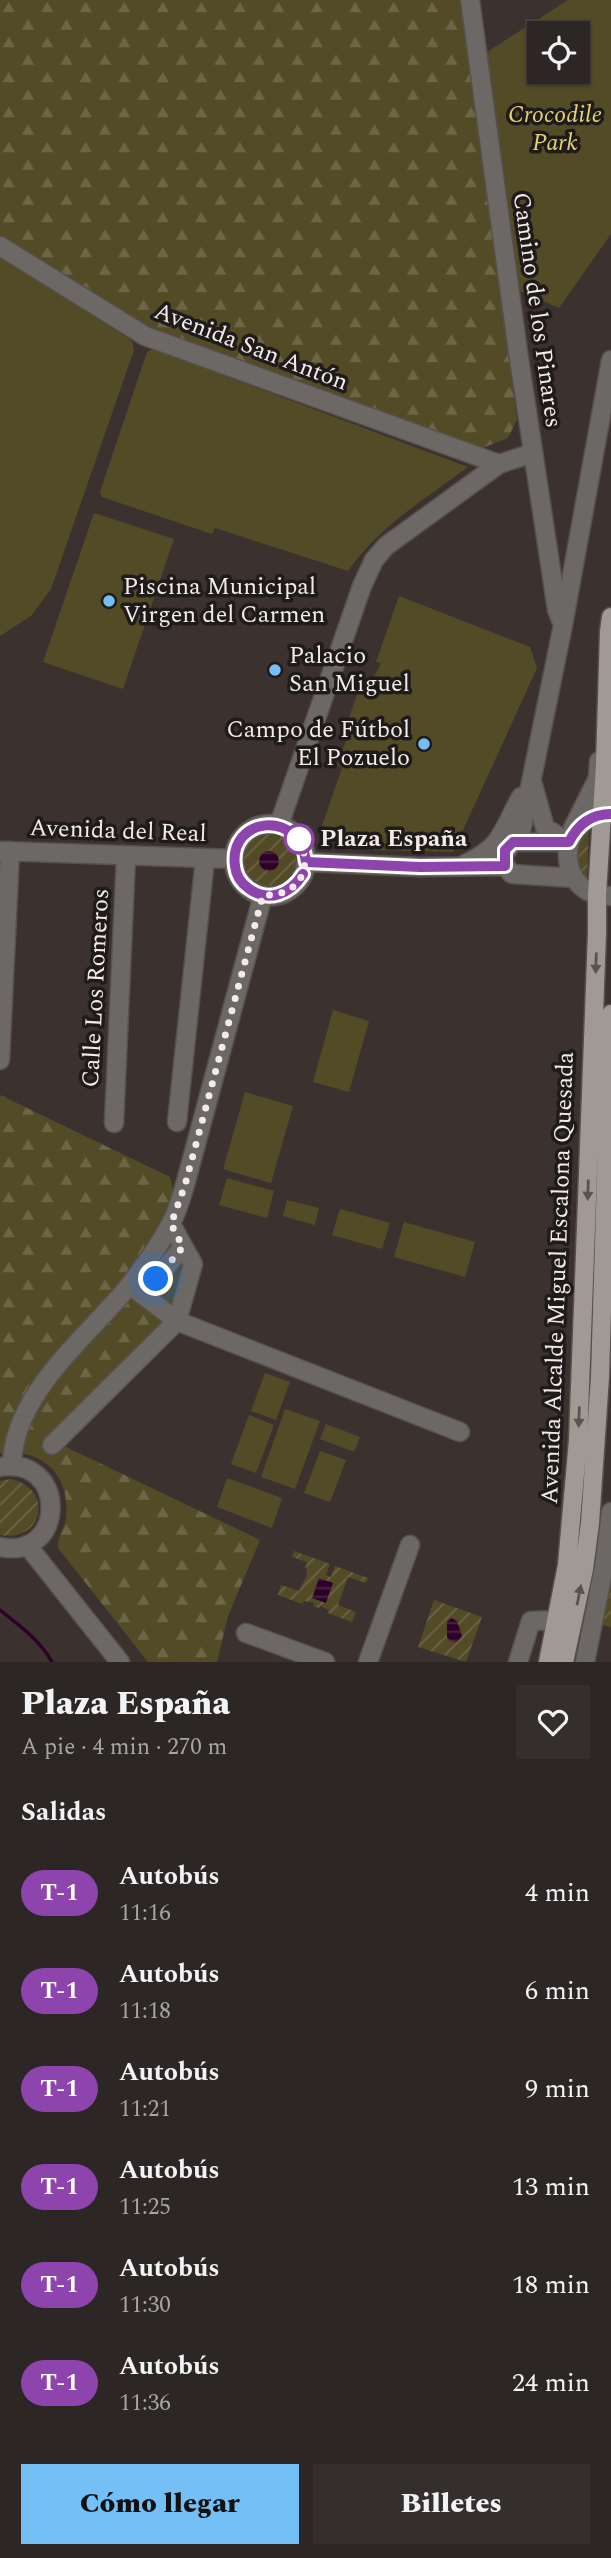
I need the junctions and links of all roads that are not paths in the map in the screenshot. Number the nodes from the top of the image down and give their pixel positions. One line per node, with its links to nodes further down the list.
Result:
1 (470, 0): 4 (street, Camino de los Pinares)
2 (0, 246): 5 (street, Avenida San Antón)
3 (611, 360): 7 (street)
4 (533, 453): 5 (street); 7 (street, Camino de los Pinares)
5 (499, 464): 11 (street)
6 (611, 617): 8 (main road, Avenida Alcalde Miguel Escalona Quesada)
7 (563, 625): 9 (street)
8 (606, 724): 10 (main road, Avenida Alcalde Miguel Escalona Quesada); 13 (street)
9 (531, 779): 12 (street); 13 (street); 19 (street)
10 (607, 814): 13 (street); 24 (main road, Avenida Alcalde Miguel Escalona Quesada)
11 (279, 825): 17 (street); 18 (street)
12 (524, 842): 13 (street); 20 (street); 21 (street)
13 (569, 842): 22 (street)
14 (5, 851): 15 (street, Avenida del Real); 27 (street)
15 (126, 856): 16 (street, Avenida del Real); 30 (street, Calle Los Romeros)
16 (205, 859): 17 (street, Avenida del Real); 29 (street)
17 (234, 859): 23 (street)
18 (306, 862): 19 (street); 23 (street)
19 (459, 866): 20 (street)
20 (505, 866): 21 (street)
21 (530, 873): 22 (street)
22 (577, 881): 24 (street); 25 (street)
23 (263, 895): 31 (street)
24 (604, 895): 25 (main road, Avenida Alcalde Miguel Escalona Quesada)
25 (597, 933): 42 (main road, Avenida Alcalde Miguel Escalona Quesada, one-way to 42)
26 (611, 1014): 28 (main road, Avenida Alcalde Miguel Escalona Quesada)
27 (0, 1060)
28 (610, 1078): 49 (main road, Avenida Alcalde Miguel Escalona Quesada, one-way to 28)
29 (177, 1122)
30 (114, 1123)
31 (171, 1224): 32 (street); 33 (street)
32 (183, 1247): 33 (street); 34 (street)
33 (136, 1290): 34 (street); 37 (street)
34 (177, 1321): 35 (street); 36 (street)
35 (460, 1432)
36 (52, 1445)
37 (6, 1467): 39 (street)
38 (611, 1512): 50 (street)
39 (27, 1545): 41 (street); 44 (street)
40 (410, 1545): 46 (street)
41 (0, 1547)
42 (558, 1620): 47 (street); 48 (main road, Avenida Alcalde Miguel Escalona Quesada)
43 (246, 1633): 45 (street)
44 (120, 1662)
45 (325, 1662)
46 (369, 1662)
47 (518, 1662)
48 (548, 1662)
49 (564, 1662)
50 (585, 1662)

